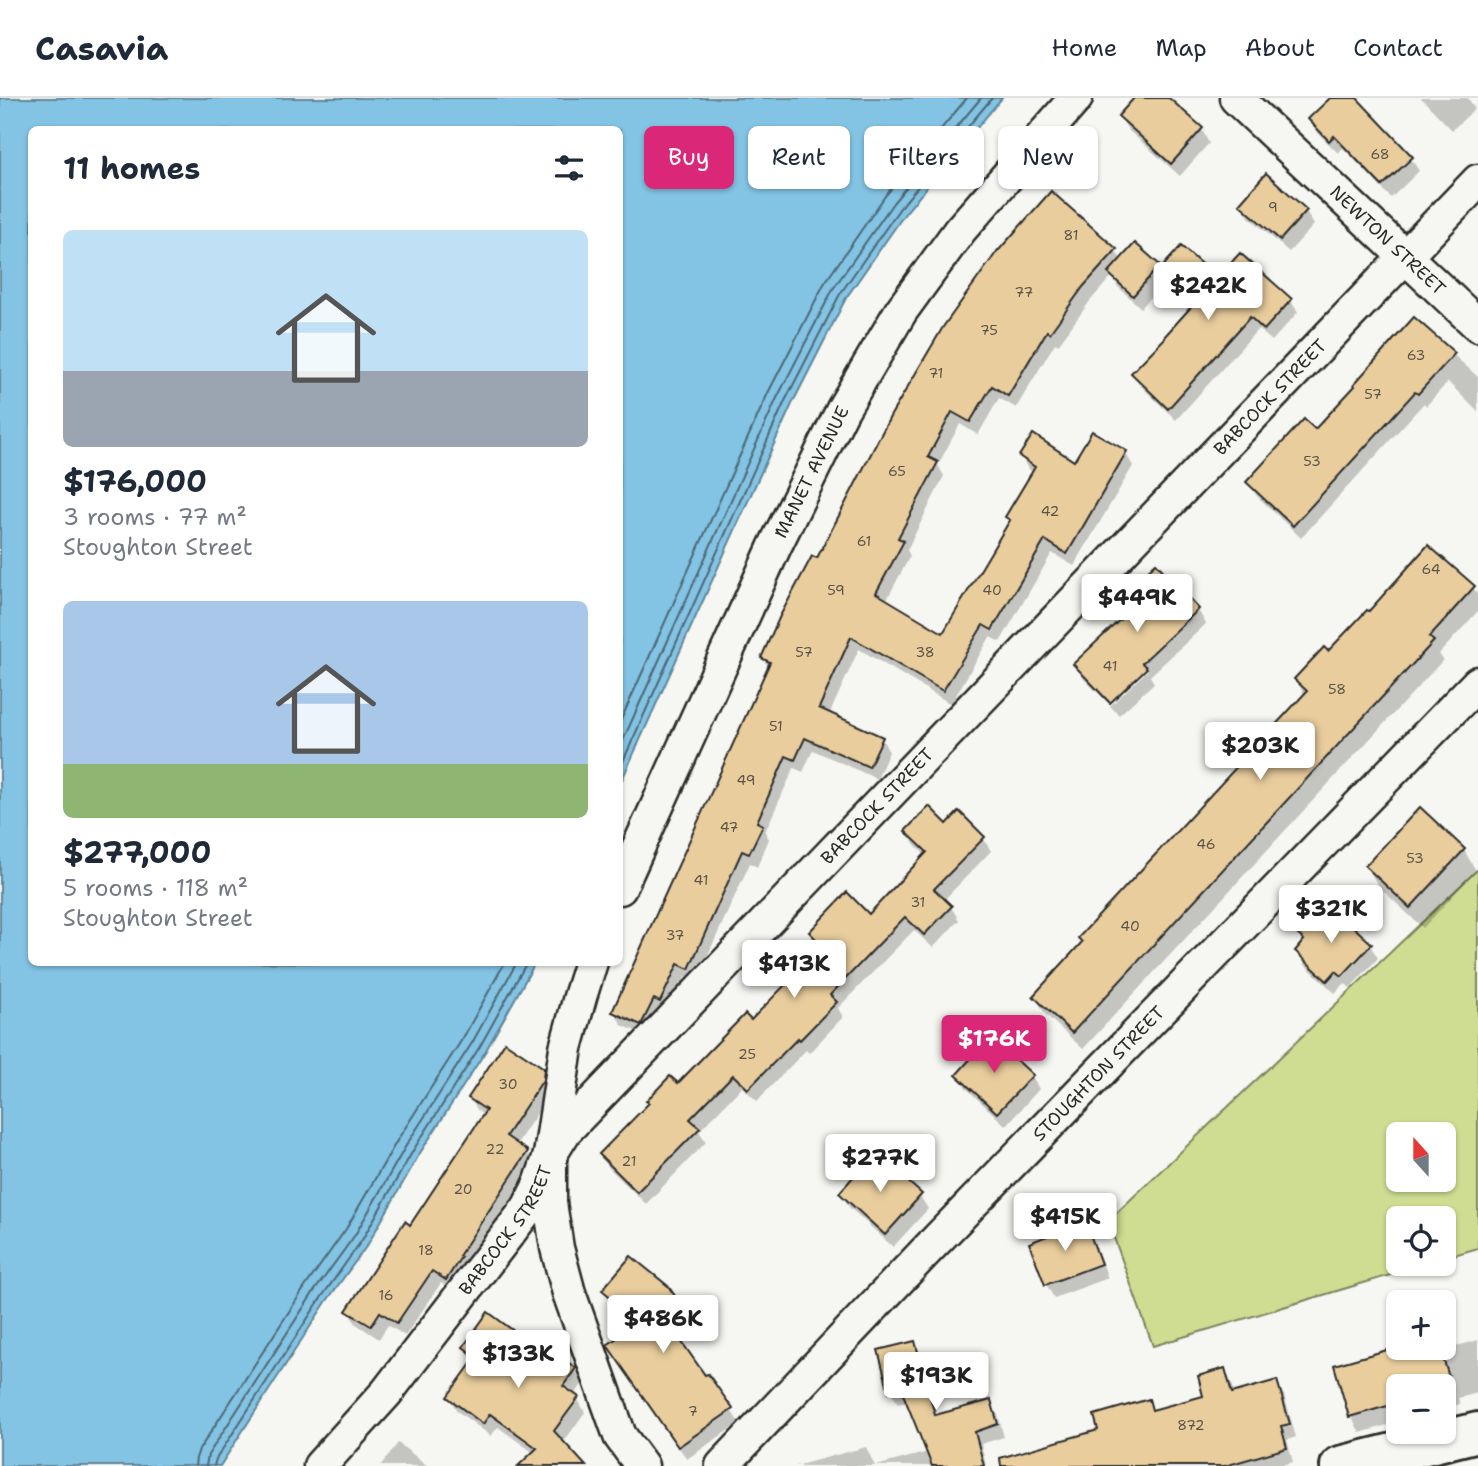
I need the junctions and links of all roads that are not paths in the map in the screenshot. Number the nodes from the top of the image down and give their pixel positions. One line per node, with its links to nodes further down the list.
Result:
1 (1076, 98): 7 (street, MANET AVENUE)
2 (1237, 98): 4 (street, NEWTON STREET)
3 (1478, 181): 4 (street, BABCOCK STREET)
4 (1406, 257): 5 (street, NEWTON STREET); 9 (street, BABCOCK STREET)
5 (1478, 325)
6 (1478, 683): 13 (street, STOUGHTON STREET)
7 (623, 881)
8 (590, 966): 9 (street)
9 (550, 1155): 11 (street, BABCOCK STREET); 12 (street)
10 (1478, 1432): 14 (main road)
11 (320, 1466)
12 (642, 1466)
13 (722, 1466)
14 (1340, 1466)

